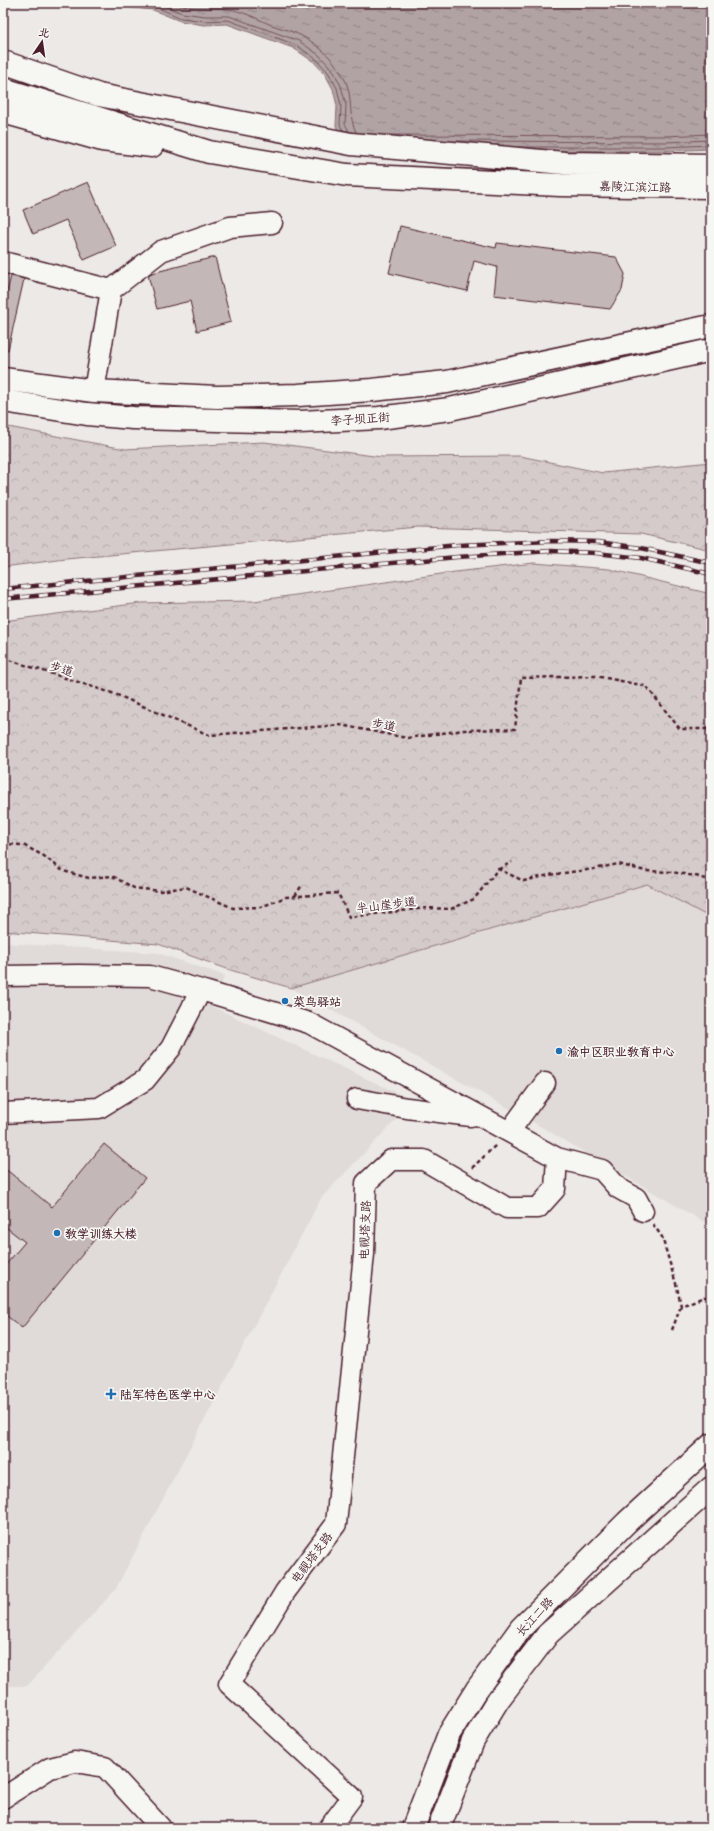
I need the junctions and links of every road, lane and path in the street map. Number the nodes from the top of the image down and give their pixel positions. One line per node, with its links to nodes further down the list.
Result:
1 (3, 51): 4 (main road)
2 (3, 62): 4 (main road)
3 (3, 89): 6 (main road)
4 (99, 95): 7 (main road, 嘉陵江滨江路)
5 (3, 112): 6 (main road)
6 (208, 152): 8 (main road, 嘉陵江滨江路)
7 (711, 165)
8 (711, 187)
9 (272, 223): 11 (street)
10 (3, 262): 11 (street)
11 (111, 290): 15 (street)
12 (711, 326): 15 (main road)
13 (711, 350): 16 (main road, 李子坝正街)
14 (3, 379): 15 (main road)
15 (94, 391)
16 (3, 401)
17 (3, 658): 18 (path, 步道)
18 (711, 729)
19 (3, 844): 24 (path, 半山崖步道)
20 (512, 862): 21 (path)
21 (498, 869): 22 (path); 24 (path, 半山崖步道)
22 (711, 882)
23 (302, 885): 24 (path)
24 (295, 896)
25 (3, 976): 26 (street)
26 (201, 990): 29 (street); 30 (street)
27 (545, 1083): 31 (street)
28 (357, 1099): 30 (street)
29 (3, 1113)
30 (483, 1118): 31 (street)
31 (509, 1132): 32 (street); 33 (path)
32 (557, 1158): 33 (street, 电视塔支路); 34 (street)
33 (460, 1180): 42 (street, 电视塔支路)
34 (643, 1211): 36 (path)
35 (711, 1297): 36 (path)
36 (681, 1306): 37 (path)
37 (672, 1330)
38 (711, 1445): 43 (main road, 长江二路)
39 (711, 1488): 44 (main road, 长江二路)
40 (3, 1798): 41 (street)
41 (161, 1828)
42 (329, 1828)
43 (413, 1828)
44 (439, 1828)

